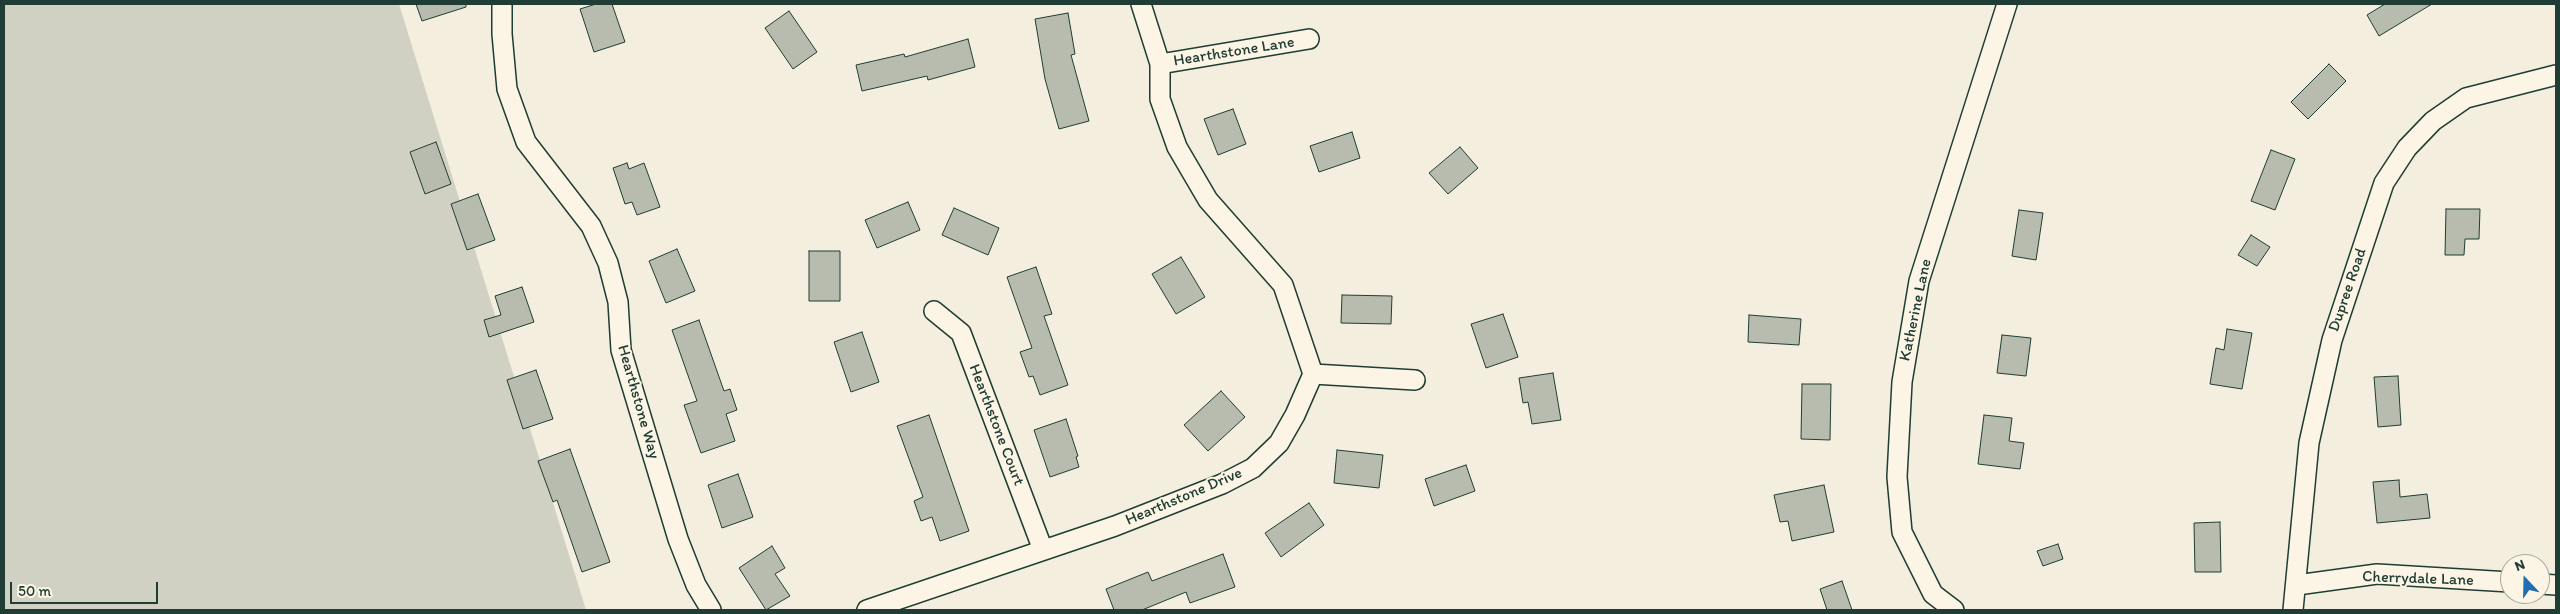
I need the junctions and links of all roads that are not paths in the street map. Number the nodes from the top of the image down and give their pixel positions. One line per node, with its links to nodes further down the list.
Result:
1 (502, 4): 13 (street, Hearthstone Way)
2 (1141, 4): 5 (street)
3 (2007, 4): 15 (street, Katherine Lane)
4 (1309, 39): 5 (street, Hearthstone Lane)
5 (1160, 64): 8 (street)
6 (2556, 75): 12 (street, Dupree Road)
7 (934, 311): 10 (street, Hearthstone Court)
8 (1313, 374): 9 (street); 10 (street, Hearthstone Drive)
9 (1415, 380)
10 (1043, 550): 14 (street, Hearthstone Drive)
11 (2500, 581): 12 (street, Cherrydale Lane)
12 (2297, 585): 16 (street, Dupree Road)
13 (711, 610)
14 (867, 610)
15 (1954, 610)
16 (2293, 610)

